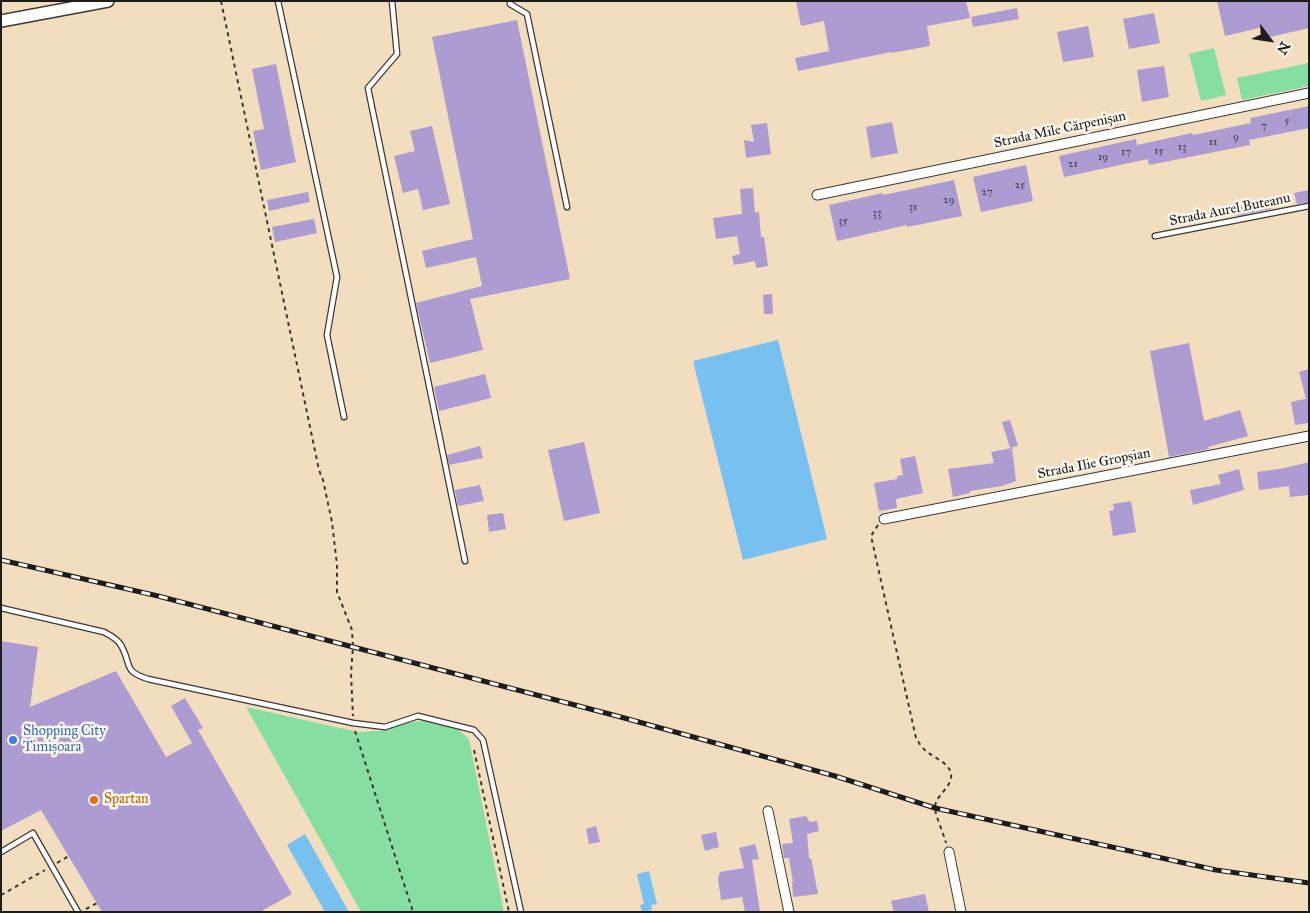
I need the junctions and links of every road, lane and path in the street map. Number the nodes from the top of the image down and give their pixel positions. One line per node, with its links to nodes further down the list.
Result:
1 (108, 1): 6 (street)
2 (221, 1): 17 (path)
3 (278, 1): 12 (lane)
4 (392, 1): 15 (lane)
5 (510, 1): 10 (lane)
6 (1, 21)
7 (1309, 93): 8 (street, Strada Mile Cărpenișan)
8 (817, 195)
9 (1309, 206): 11 (lane, Strada Aurel Buteanu)
10 (567, 207)
11 (1155, 236)
12 (344, 417)
13 (1309, 436): 14 (street, Strada Ilie Gropșian)
14 (884, 519): 21 (path)
15 (465, 561)
16 (1, 608): 17 (lane)
17 (353, 723): 27 (path); 29 (lane)
18 (474, 750): 28 (path)
19 (768, 811): 30 (street)
20 (1, 852): 23 (lane)
21 (950, 852): 31 (street)
22 (69, 856): 23 (path)
23 (52, 866): 24 (path); 26 (lane)
24 (1, 895)
25 (97, 903): 26 (path)
26 (80, 912)
27 (413, 912)
28 (509, 912)
29 (521, 912)
30 (789, 912)
31 (961, 912)

